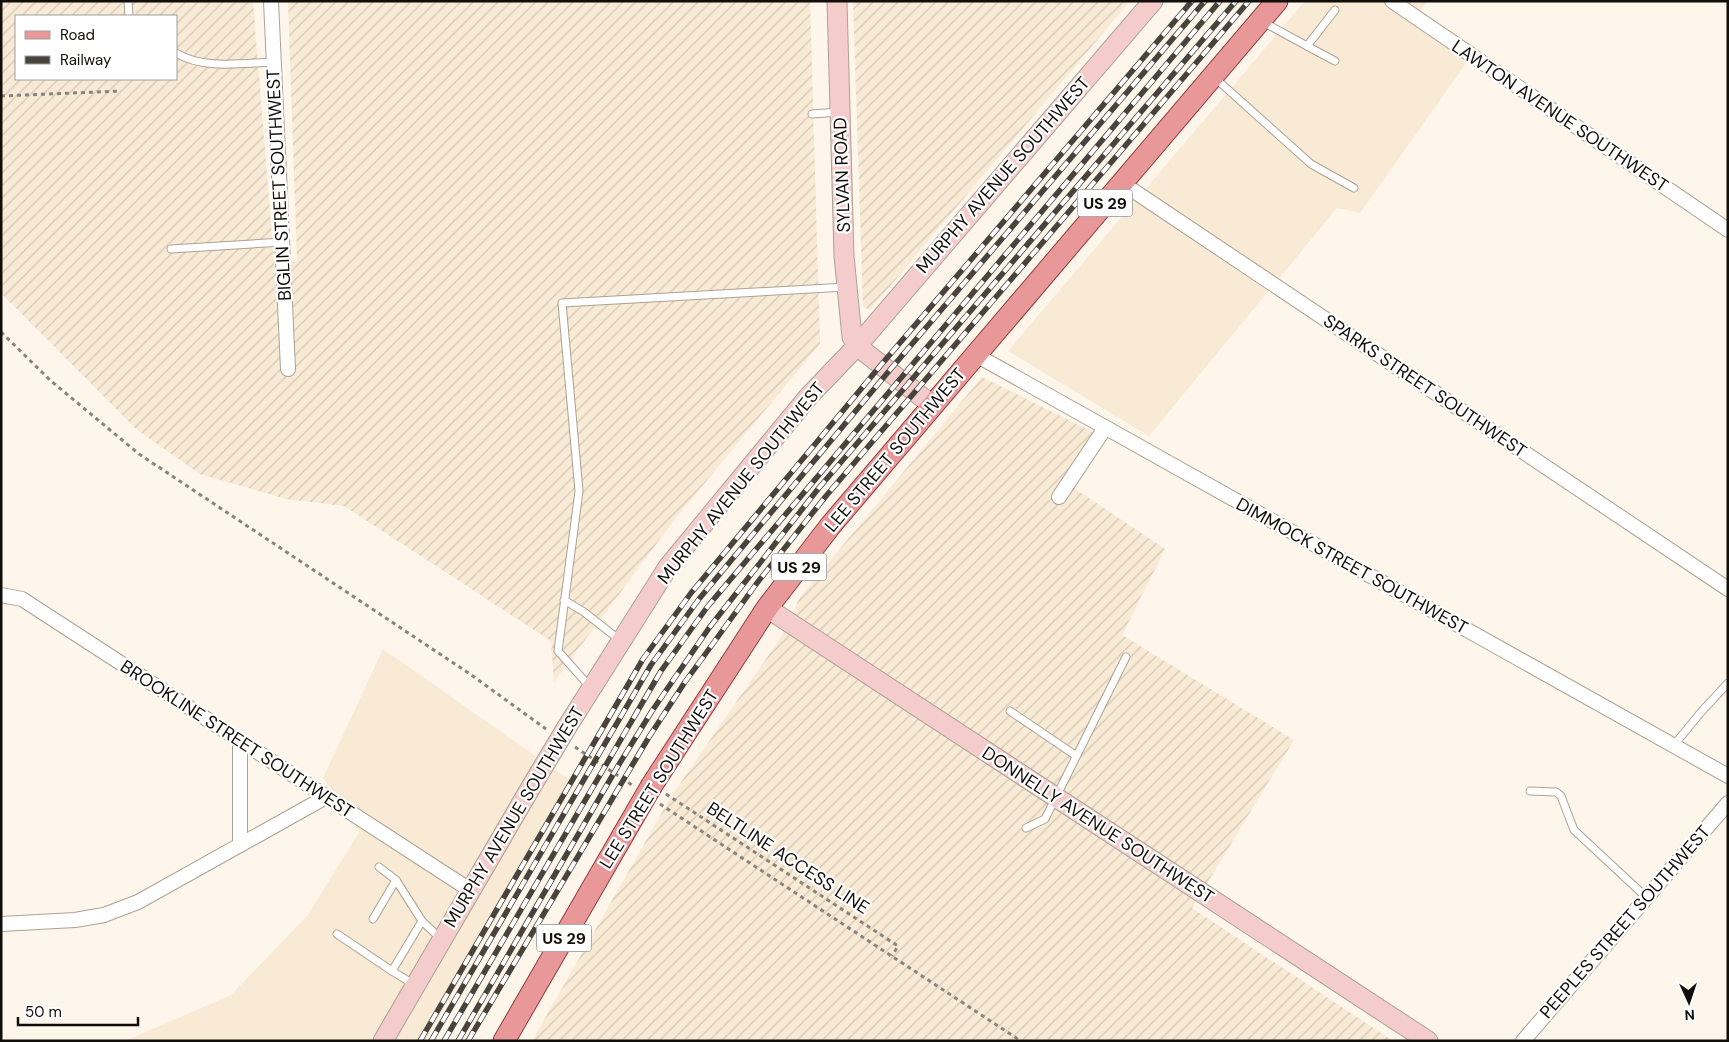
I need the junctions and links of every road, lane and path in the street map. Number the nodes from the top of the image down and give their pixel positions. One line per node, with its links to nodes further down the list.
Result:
1 (128, 1): 8 (lane)
2 (271, 1): 13 (street, BIGLIN STREET SOUTHWEST)
3 (837, 1): 17 (street, SYLVAN ROAD)
4 (1153, 1): 26 (street, MURPHY AVENUE SOUTHWEST)
5 (1277, 1): 9 (main road, LEE STREET SOUTHWEST / US 29)
6 (1392, 1): 21 (street, LAWTON AVENUE SOUTHWEST)
7 (1336, 10): 10 (lane)
8 (129, 15)
9 (1261, 20): 10 (lane); 14 (main road, LEE STREET SOUTHWEST / US 29)
10 (1307, 46): 12 (lane)
11 (178, 54): 13 (lane)
12 (1335, 61)
13 (274, 62): 22 (street, BIGLIN STREET SOUTHWEST)
14 (1213, 76): 19 (main road, LEE STREET SOUTHWEST / US 29); 20 (lane)
15 (121, 91): 16 (path)
16 (1, 96)
17 (840, 112): 18 (lane); 24 (street, SYLVAN ROAD)
18 (812, 114)
19 (1122, 183): 27 (main road, LEE STREET SOUTHWEST / US 29); 32 (street, SPARKS STREET SOUTHWEST)
20 (1354, 188)
21 (1728, 230)
22 (282, 242): 23 (lane); 28 (street, BIGLIN STREET SOUTHWEST)
23 (171, 250)
24 (847, 287): 26 (street, SYLVAN ROAD); 34 (lane)
25 (1, 332): 41 (path)
26 (857, 346): 29 (street); 36 (street, MURPHY AVENUE SOUTHWEST)
27 (976, 355): 29 (main road, LEE STREET SOUTHWEST / US 29); 30 (street, DIMMOCK STREET SOUTHWEST)
28 (288, 369)
29 (932, 405): 35 (main road, LEE STREET SOUTHWEST / US 29)
30 (1105, 428): 31 (street); 44 (street, DIMMOCK STREET SOUTHWEST)
31 (1060, 498)
32 (1728, 589)
33 (1, 595): 43 (street, BROOKLINE STREET SOUTHWEST)
34 (564, 600): 36 (lane); 39 (lane)
35 (767, 608): 47 (main road, LEE STREET SOUTHWEST / US 29); 50 (street, DONNELLY AVENUE SOUTHWEST)
36 (621, 641): 39 (street, MURPHY AVENUE SOUTHWEST)
37 (1126, 657): 45 (lane)
38 (1728, 683): 44 (lane)
39 (591, 689): 42 (street, MURPHY AVENUE SOUTHWEST)
40 (1010, 711): 45 (lane)
41 (547, 729)
42 (569, 736): 47 (path); 56 (street, MURPHY AVENUE SOUTHWEST, bridge)
43 (240, 740): 49 (street, BROOKLINE STREET SOUTHWEST); 53 (street)
44 (1674, 746): 46 (street, DIMMOCK STREET SOUTHWEST)
45 (1075, 755): 50 (lane)
46 (1728, 776)
47 (647, 791): 63 (path); 63 (path, BELTLINE ACCESS LINE); 67 (main road, LEE STREET SOUTHWEST / US 29, bridge)
48 (1530, 791): 57 (lane)
49 (326, 797): 53 (street); 56 (street, BROOKLINE STREET SOUTHWEST)
50 (1055, 797): 52 (lane); 69 (street, DONNELLY AVENUE SOUTHWEST)
51 (1728, 803): 57 (street, PEEPLES STREET SOUTHWEST)
52 (1026, 828)
53 (240, 845): 60 (street)
54 (379, 867): 55 (lane)
55 (396, 880): 58 (lane); 59 (lane)
56 (470, 890): 62 (street, MURPHY AVENUE SOUTHWEST)
57 (1646, 897): 70 (street, PEEPLES STREET SOUTHWEST)
58 (372, 919)
59 (422, 921): 62 (lane); 64 (lane)
60 (1, 924)
61 (337, 934): 64 (lane)
62 (442, 939): 65 (street, MURPHY AVENUE SOUTHWEST)
63 (892, 956): 68 (path)
64 (392, 971): 65 (lane)
65 (415, 985): 66 (street, MURPHY AVENUE SOUTHWEST)
66 (383, 1041)
67 (504, 1041)
68 (1021, 1041)
69 (1428, 1041)
70 (1523, 1041)

